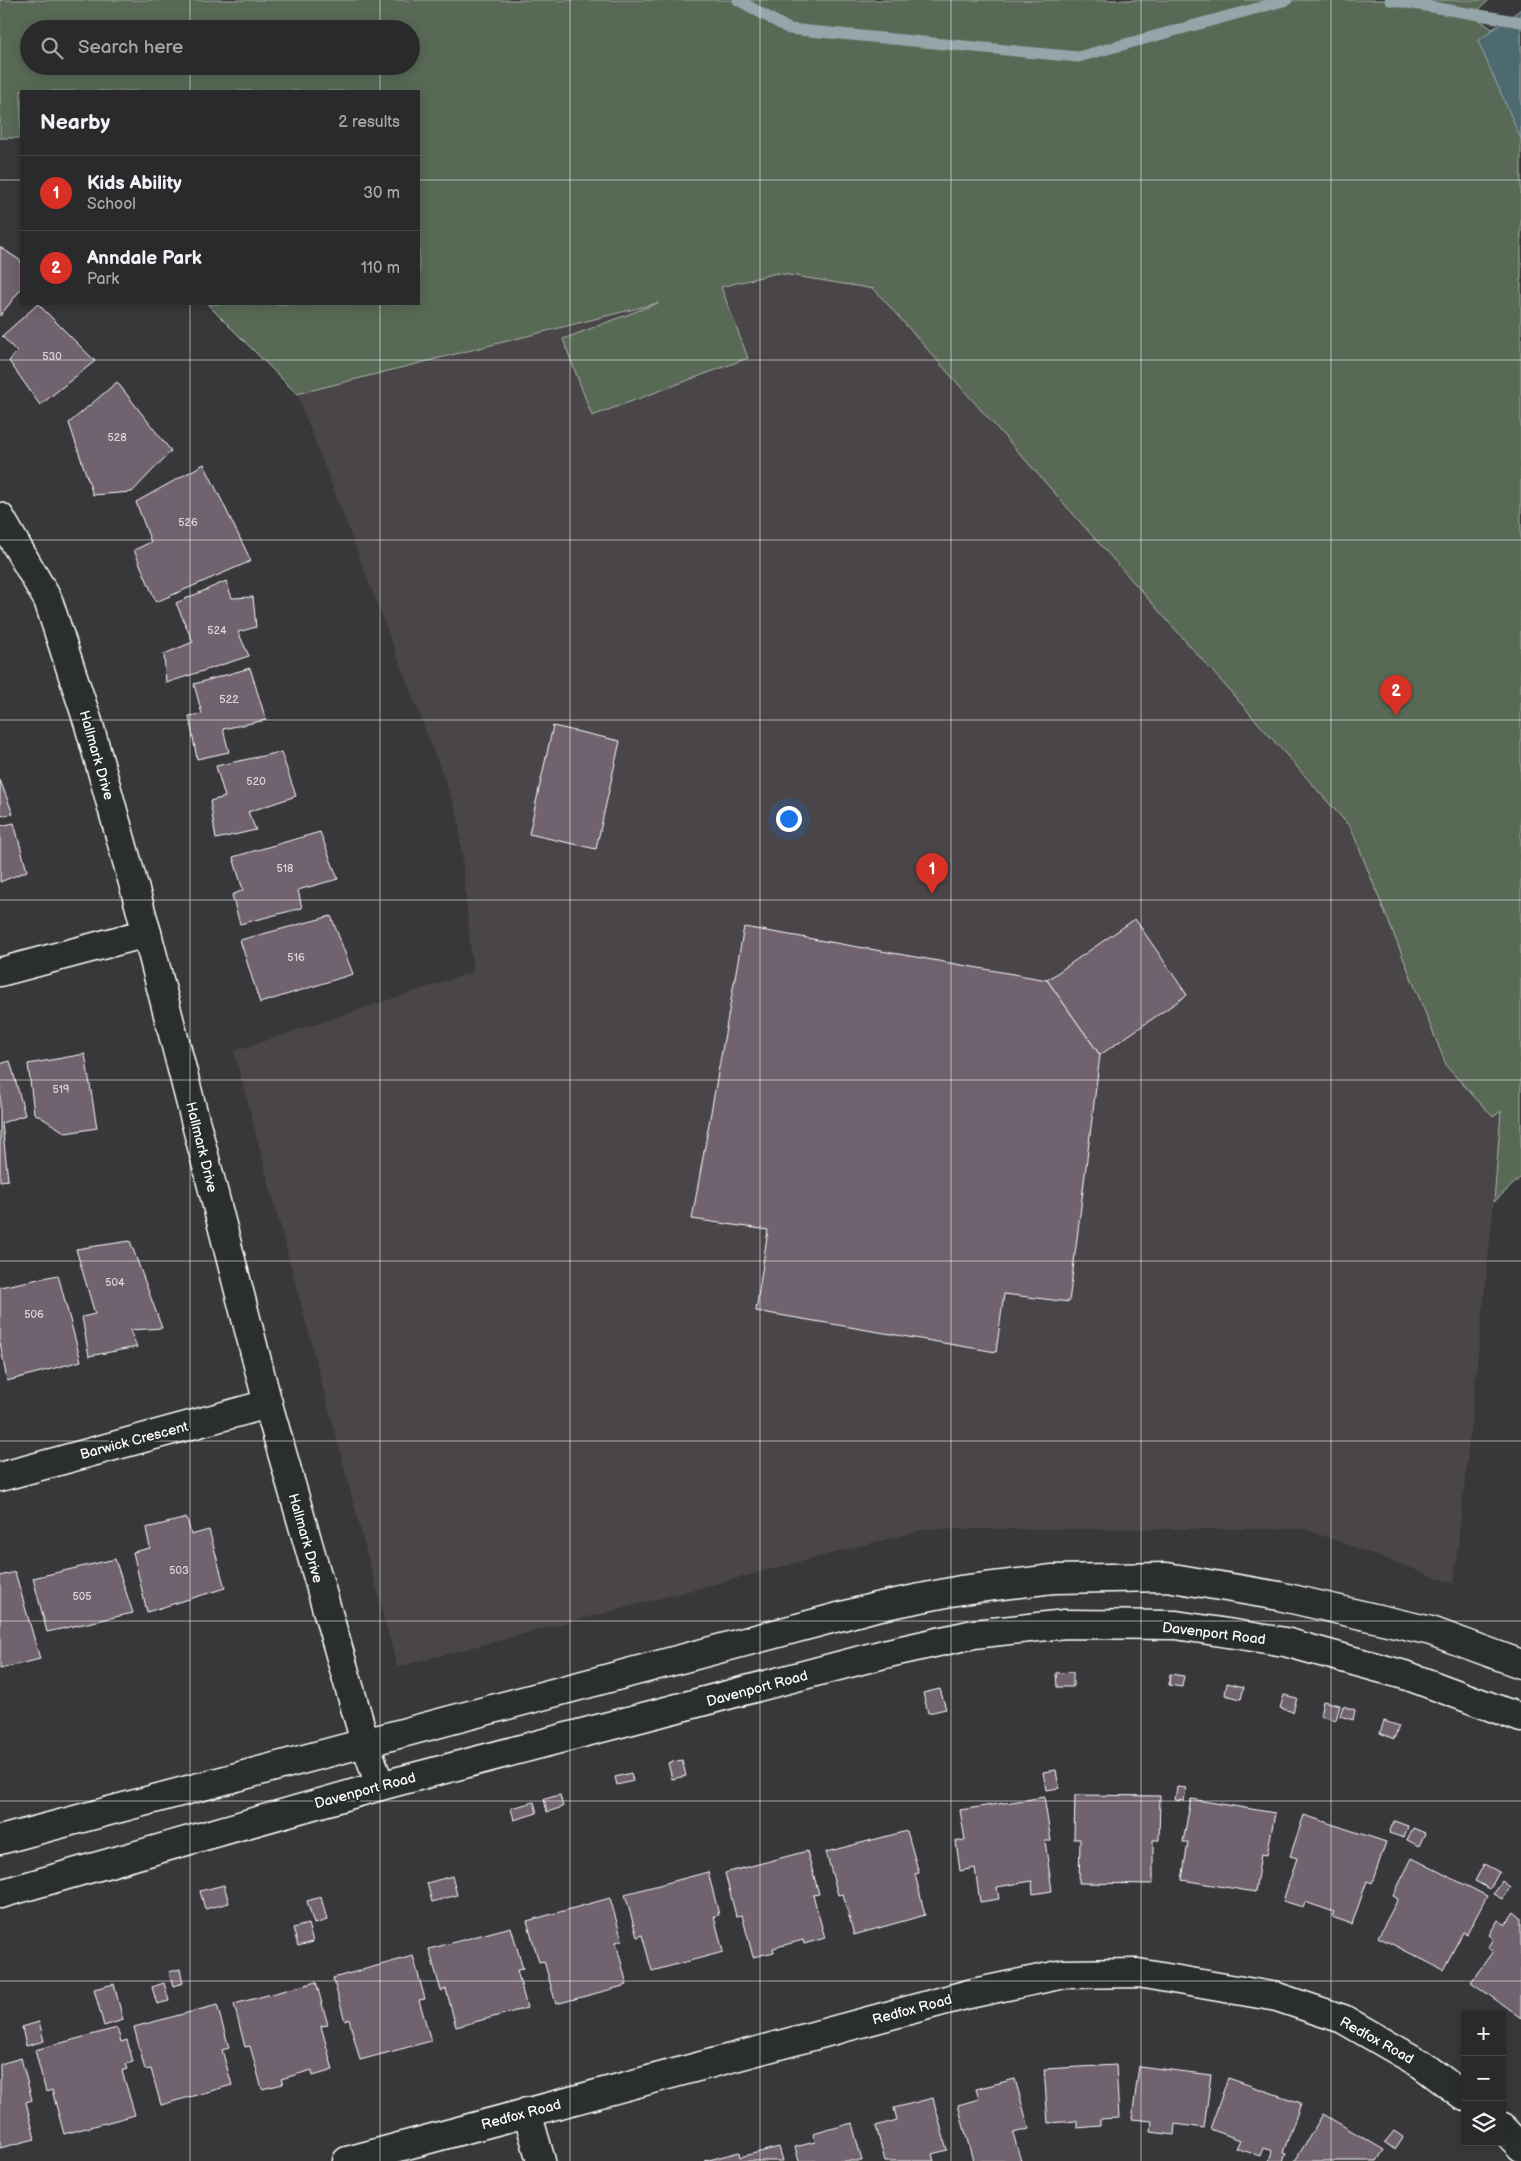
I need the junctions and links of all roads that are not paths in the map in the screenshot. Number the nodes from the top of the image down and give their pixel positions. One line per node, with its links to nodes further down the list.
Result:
1 (0, 517): 2 (street, Hallmark Drive)
2 (147, 933): 3 (street); 4 (street, Hallmark Drive)
3 (0, 972)
4 (268, 1404): 5 (street, Barwick Crescent); 8 (street, Hallmark Drive)
5 (0, 1477)
6 (1521, 1664): 8 (street)
7 (1521, 1718): 9 (street, Davenport Road)
8 (364, 1742): 9 (street, Hallmark Drive); 10 (street)
9 (380, 1786): 11 (street, Davenport Road)
10 (0, 1840)
11 (0, 1894)
12 (1461, 2094): 13 (street, Redfox Road)
13 (527, 2112): 16 (street, Redfox Road); 17 (street)
14 (1506, 2131): 15 (street)
15 (1521, 2148)
16 (347, 2161)
17 (541, 2161)

